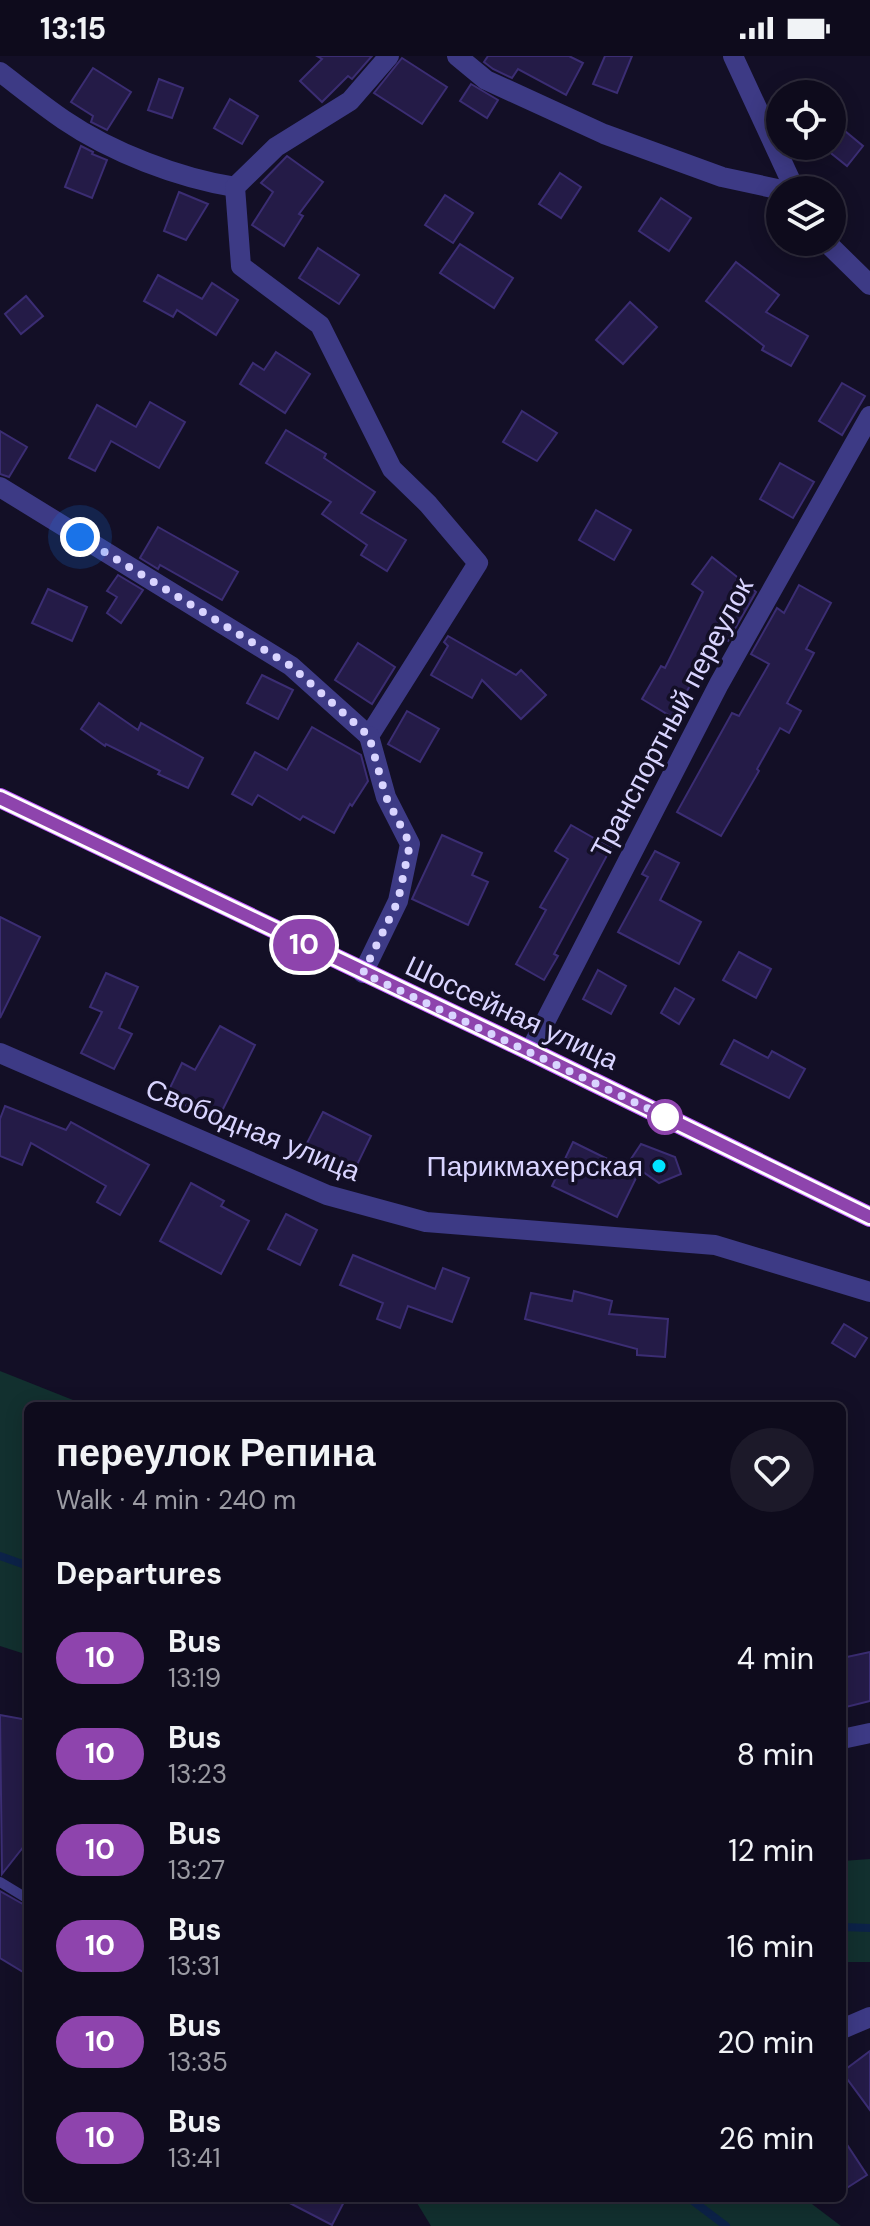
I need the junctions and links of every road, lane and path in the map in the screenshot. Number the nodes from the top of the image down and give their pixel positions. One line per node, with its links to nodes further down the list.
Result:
1 (389, 56): 6 (street)
2 (457, 56): 7 (street)
3 (733, 56): 5 (street)
4 (0, 72): 6 (street)
5 (789, 176)
6 (235, 187): 12 (street)
7 (766, 187)
8 (840, 256): 9 (street)
9 (870, 285)
10 (870, 416): 15 (street, Транспортный переулок)
11 (0, 487): 12 (street)
12 (369, 736): 14 (street)
13 (0, 798): 14 (main road, Шоссейная улица)
14 (363, 973): 15 (main road, Шоссейная улица)
15 (530, 1051): 17 (main road, Шоссейная улица)
16 (0, 1053): 18 (street, Свободная улица)
17 (870, 1217)
18 (870, 1292)
19 (870, 1733): 20 (street)
20 (846, 1738)
21 (0, 1882): 22 (lane)
22 (24, 1897)
23 (870, 2017): 24 (street)
24 (846, 2027)

